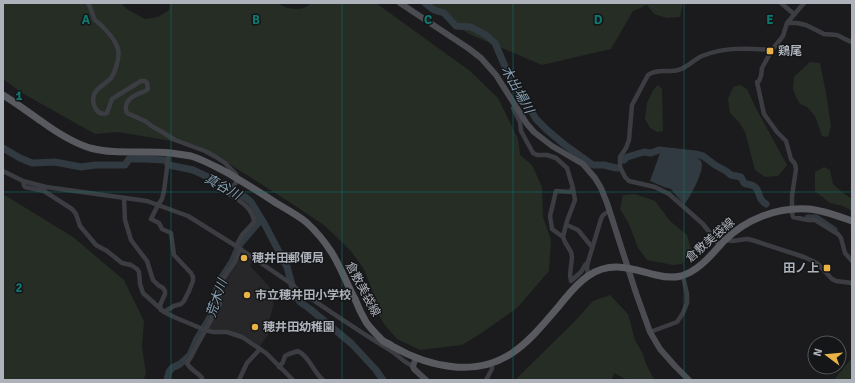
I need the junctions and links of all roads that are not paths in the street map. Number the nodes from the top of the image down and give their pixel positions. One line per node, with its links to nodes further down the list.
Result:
1 (88, 3): 14 (street)
2 (400, 3): 9 (street)
3 (781, 3): 5 (street)
4 (804, 3): 5 (street)
5 (794, 14): 6 (street)
6 (787, 23): 7 (street); 8 (street)
7 (852, 42)
8 (772, 50): 18 (street); 25 (street)
9 (503, 84): 15 (street); 19 (street)
10 (3, 95): 11 (main road, 倉敷美袋線)
11 (168, 155): 14 (main road, 倉敷美袋線); 17 (street)
12 (3, 171): 13 (street)
13 (23, 181): 16 (street); 33 (street)
14 (237, 181): 26 (street); 37 (main road, 倉敷美袋線)
15 (572, 185): 22 (street); 23 (street)
16 (124, 198): 17 (street); 33 (street)
17 (158, 205): 26 (street); 33 (street)
18 (792, 205)
19 (609, 211): 27 (street); 35 (street)
20 (792, 213): 28 (street)
21 (852, 221): 24 (main road, 倉敷美袋線)
22 (567, 225): 23 (street); 27 (street)
23 (563, 237): 29 (street)
24 (727, 238): 25 (main road, 倉敷美袋線); 32 (street)
25 (720, 246): 31 (main road, 倉敷美袋線)
26 (238, 247): 34 (street); 39 (street)
27 (592, 247): 29 (street)
28 (852, 261)
29 (588, 262): 30 (street)
30 (588, 276): 31 (main road, 倉敷美袋線); 38 (main road, 倉敷美袋線)
31 (683, 276): 35 (street)
32 (852, 283)
33 (163, 311): 34 (street)
34 (204, 329): 36 (street); 41 (street)
35 (650, 332): 47 (street)
36 (260, 349): 40 (street); 42 (street)
37 (416, 358): 38 (main road, 倉敷美袋線); 39 (street)
38 (492, 362): 46 (street)
39 (413, 366): 45 (street)
40 (279, 367): 43 (street); 44 (street)
41 (201, 380)
42 (239, 380)
43 (293, 380)
44 (323, 380)
45 (426, 380)
46 (486, 380)
47 (689, 380)

